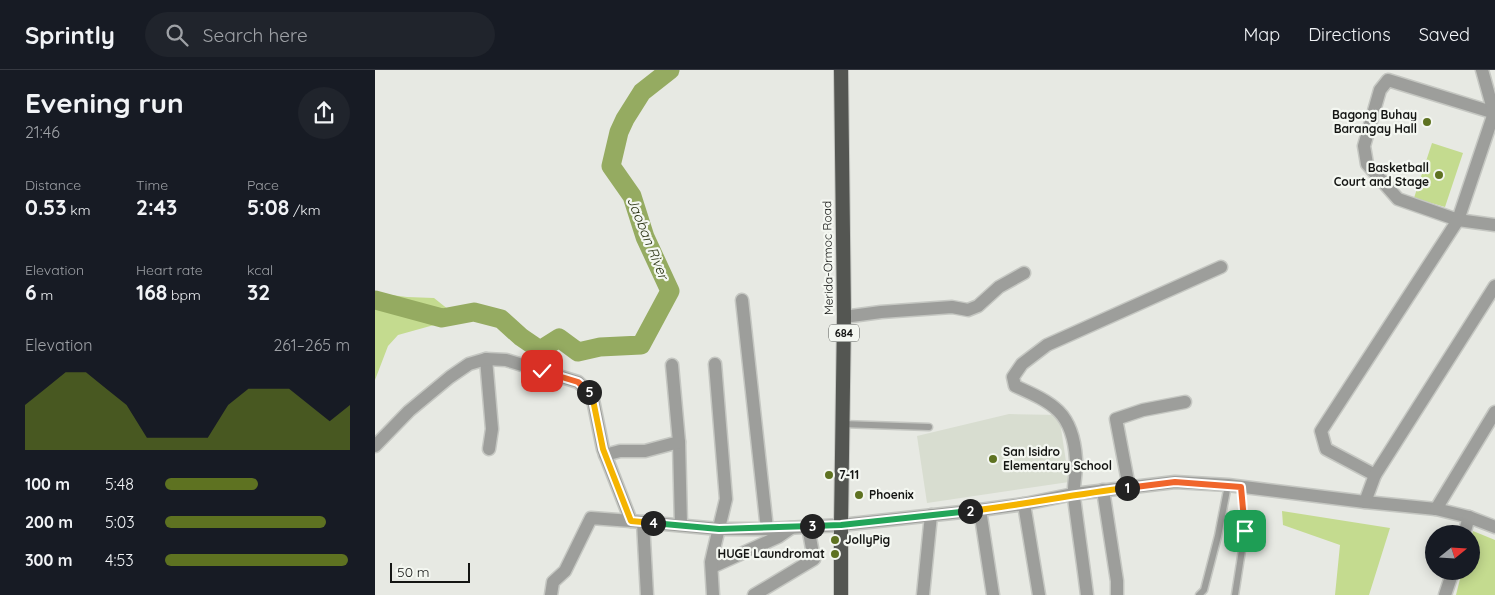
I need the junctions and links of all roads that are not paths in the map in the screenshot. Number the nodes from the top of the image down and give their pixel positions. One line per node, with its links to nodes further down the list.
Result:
1 (841, 70): 10 (highway, Merida-Ormoc Road / 684)
2 (1482, 70): 3 (street)
3 (1494, 113): 4 (street); 4 (street)
4 (1458, 220): 5 (street); 22 (street)
5 (1495, 225)
6 (1221, 267): 26 (street)
7 (1024, 273): 10 (street)
8 (1495, 286): 22 (street)
9 (742, 300): 41 (street)
10 (844, 317): 16 (highway, Merida-Ormoc Road / 684)
11 (486, 359): 19 (street); 20 (street); 21 (street)
12 (715, 364): 40 (street)
13 (671, 365): 18 (street)
14 (1185, 402): 24 (street)
15 (1495, 412): 29 (street)
16 (842, 424): 17 (lane); 35 (highway, Merida-Ormoc Road / 684)
17 (929, 427)
18 (679, 442): 21 (street); 34 (street)
19 (375, 446)
20 (489, 449)
21 (605, 455): 33 (street)
22 (1375, 475): 27 (street)
23 (1234, 486): 24 (street); 27 (street); 54 (lane); 55 (lane)
24 (1129, 487): 25 (street)
25 (1103, 490): 26 (street); 53 (street)
26 (1074, 494): 28 (street); 52 (street)
27 (1365, 502): 29 (street)
28 (1024, 504): 30 (street); 51 (street)
29 (1436, 509): 32 (street)
30 (980, 510): 31 (street); 50 (street)
31 (931, 515): 35 (street); 49 (street)
32 (1469, 517): 36 (street); 38 (street)
33 (637, 521): 34 (street); 44 (street); 45 (street)
34 (681, 525): 40 (street)
35 (841, 525): 37 (street); 48 (highway, Merida-Ormoc Road / 684)
36 (1467, 525)
37 (808, 527): 39 (street); 47 (street)
38 (1495, 527)
39 (791, 528): 41 (street); 42 (street)
40 (719, 529): 41 (street); 42 (street)
41 (767, 529)
42 (712, 567): 46 (street)
43 (1450, 580): 56 (street)
44 (551, 595)
45 (647, 595)
46 (713, 595)
47 (754, 595)
48 (841, 595)
49 (923, 595)
50 (993, 595)
51 (1039, 595)
52 (1087, 595)
53 (1117, 595)
54 (1199, 595)
55 (1235, 595)
56 (1445, 595)

